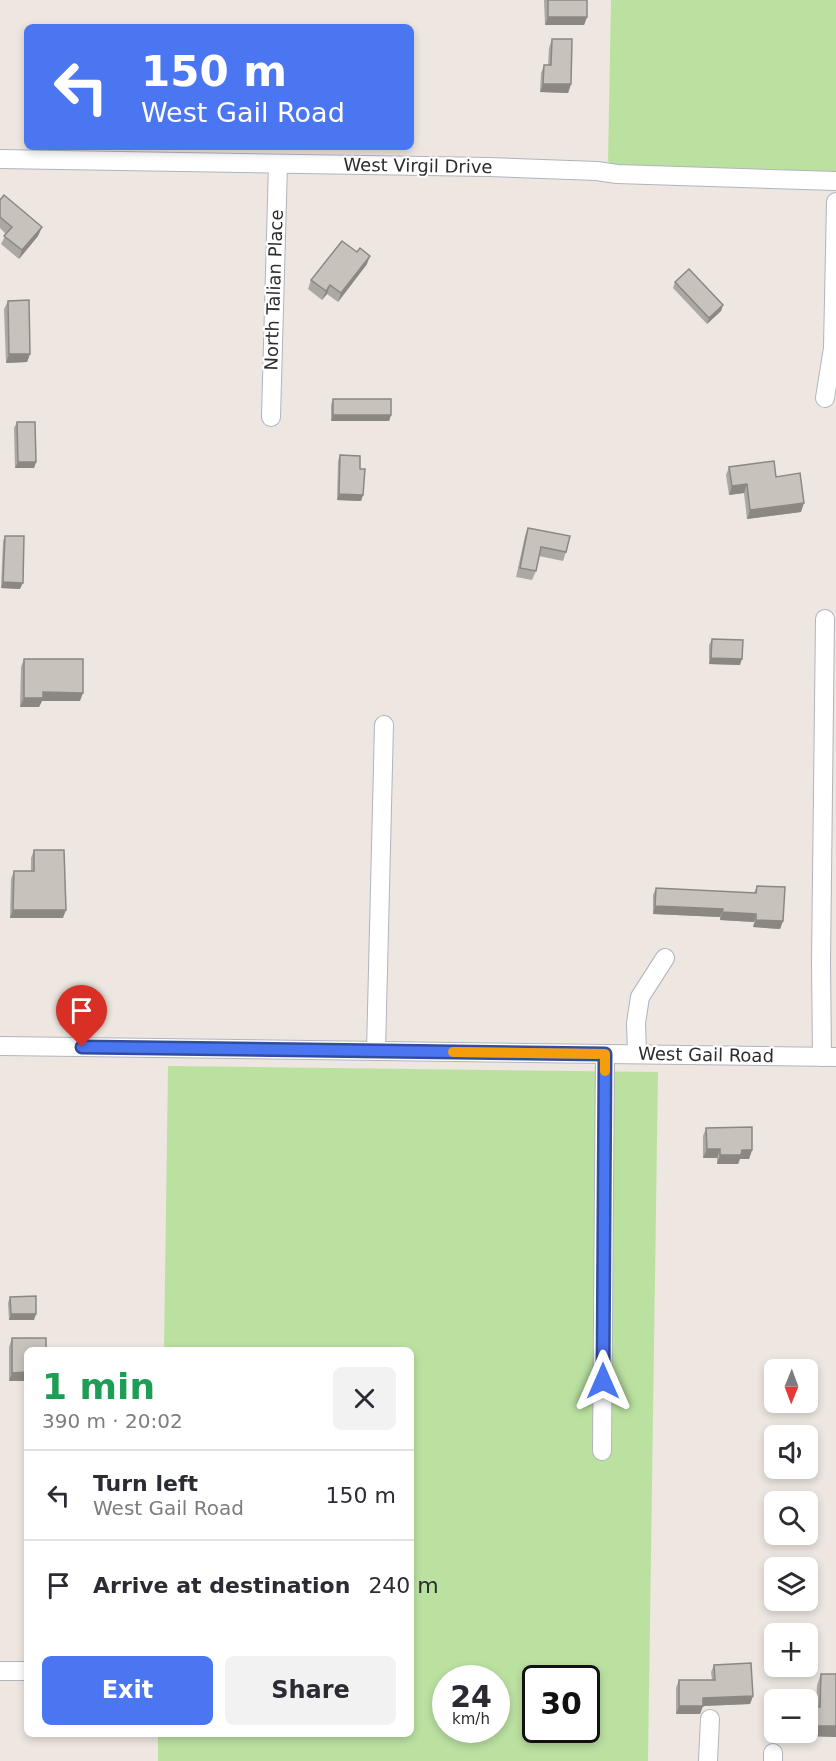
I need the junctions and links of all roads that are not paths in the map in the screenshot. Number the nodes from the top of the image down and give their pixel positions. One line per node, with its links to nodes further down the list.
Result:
1 (0, 159): 2 (street, West Virgil Drive)
2 (278, 164): 3 (street, West Virgil Drive); 6 (street, North Talian Place)
3 (836, 181)
4 (836, 202): 5 (street)
5 (825, 398)
6 (271, 417)
7 (825, 619): 14 (street)
8 (384, 725): 11 (street)
9 (665, 958): 13 (street)
10 (0, 1046): 11 (street, West Gail Road)
11 (376, 1051): 12 (street, West Gail Road)
12 (605, 1054): 13 (street, West Gail Road); 15 (street)
13 (637, 1054): 14 (street, West Gail Road)
14 (829, 1057)
15 (602, 1451)
16 (0, 1671): 17 (street)
17 (24, 1671)
18 (710, 1719): 19 (street)
19 (708, 1761)

